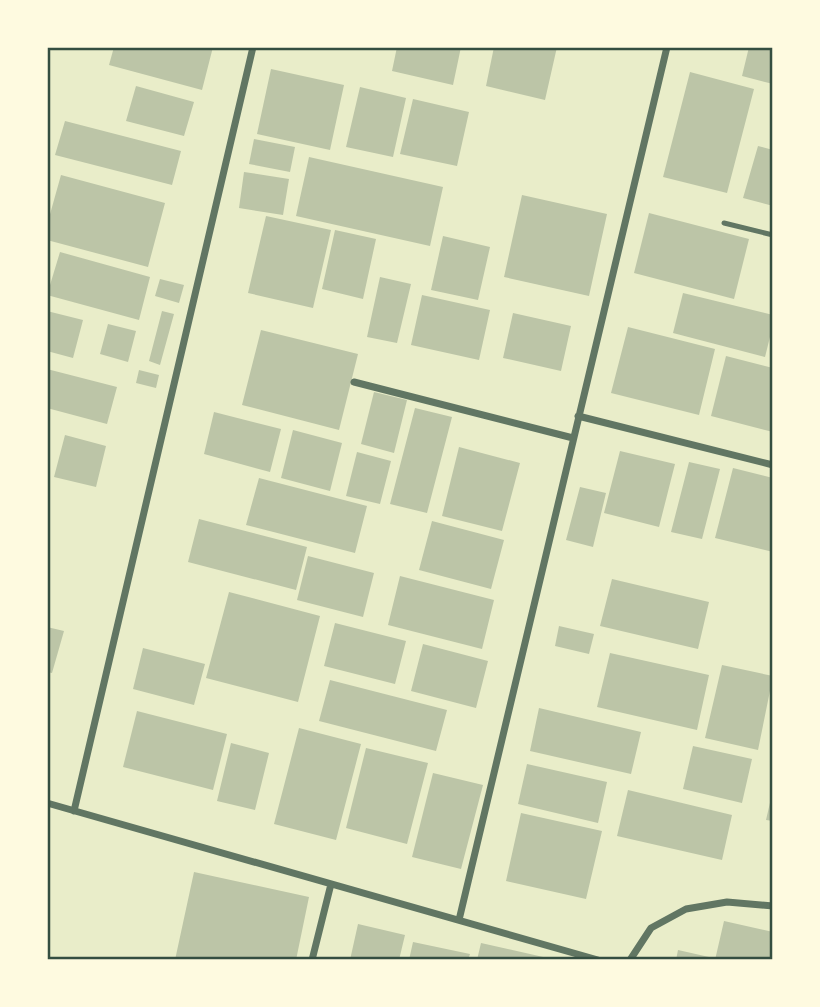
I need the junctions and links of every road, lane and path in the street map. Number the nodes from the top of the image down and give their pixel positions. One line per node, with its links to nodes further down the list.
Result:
1 (253, 47): 10 (street)
2 (667, 47): 6 (street)
3 (724, 223): 4 (lane)
4 (773, 235)
5 (354, 382): 7 (street)
6 (578, 416): 7 (street); 8 (street)
7 (573, 438): 13 (street)
8 (773, 465)
9 (47, 803): 10 (street)
10 (74, 811): 11 (street)
11 (331, 884): 13 (street); 14 (street)
12 (773, 906): 16 (street)
13 (459, 920): 15 (street)
14 (312, 960)
15 (598, 960)
16 (630, 960)

